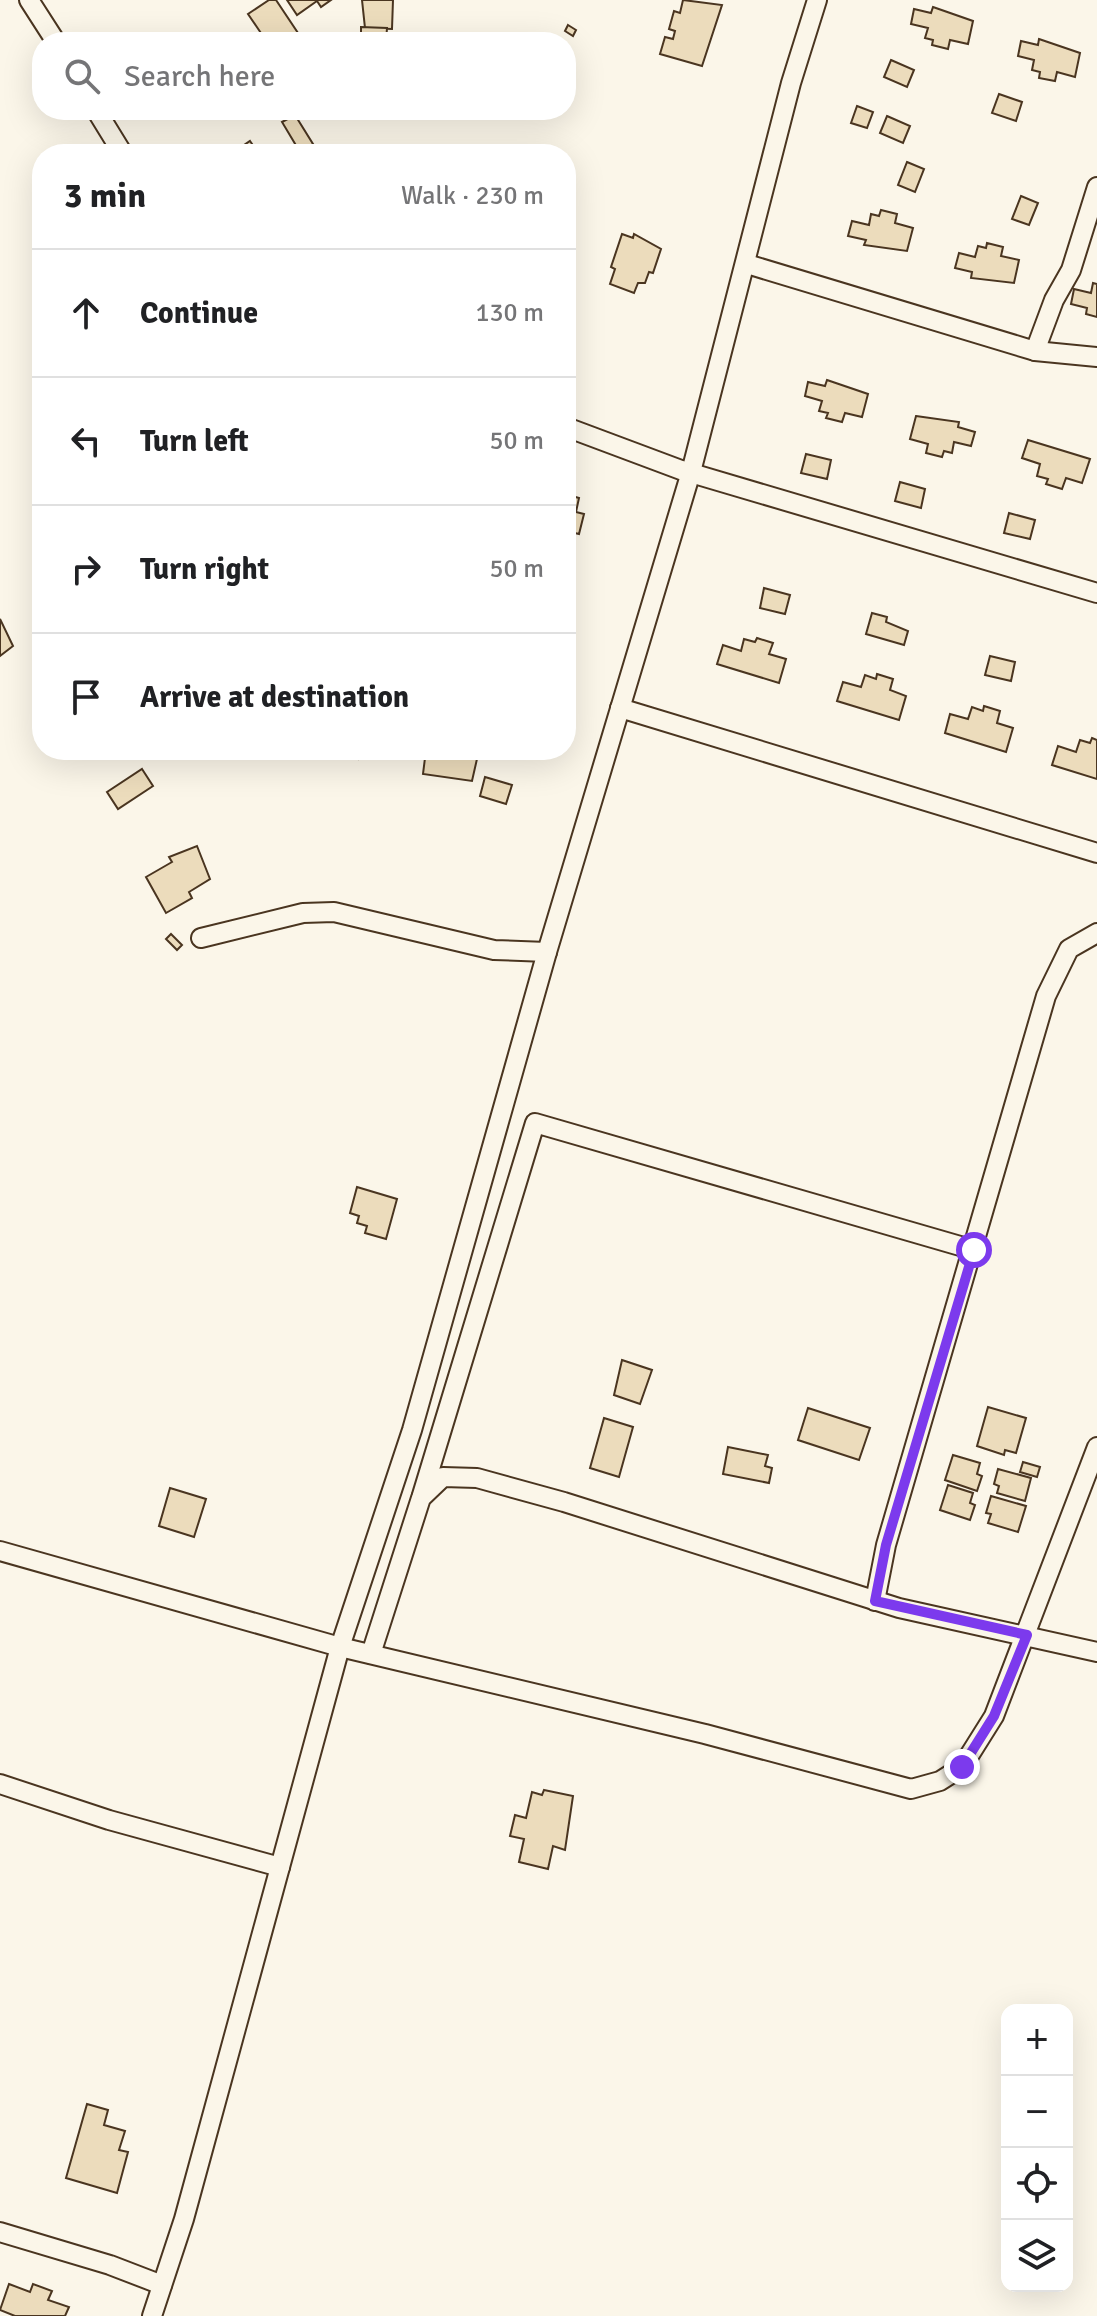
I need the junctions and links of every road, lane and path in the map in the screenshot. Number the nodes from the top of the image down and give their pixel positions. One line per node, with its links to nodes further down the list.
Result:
1 (29, 0): 3 (street)
2 (817, 0): 7 (street)
3 (50, 32)
4 (102, 120): 5 (street)
5 (117, 144)
6 (1097, 187): 8 (street)
7 (747, 264): 8 (street); 11 (street)
8 (1035, 351): 9 (street)
9 (1097, 357)
10 (576, 431): 11 (street)
11 (691, 472): 12 (street); 13 (street)
12 (1097, 593)
13 (620, 708): 14 (street); 17 (street)
14 (1097, 853)
15 (1097, 933): 18 (street)
16 (201, 938): 17 (street)
17 (547, 952): 24 (street)
18 (974, 1250): 20 (street); 22 (street)
19 (1097, 1447): 23 (street)
20 (421, 1498): 22 (street); 26 (street)
21 (0, 1551): 24 (street)
22 (875, 1601): 23 (street)
23 (1027, 1635): 25 (street); 26 (street)
24 (340, 1647): 26 (street); 28 (street)
25 (1097, 1652)
26 (371, 1654)
27 (0, 1784): 28 (street)
28 (280, 1867): 30 (street)
29 (0, 2232): 30 (street)
30 (162, 2285): 31 (street)
31 (152, 2316)

